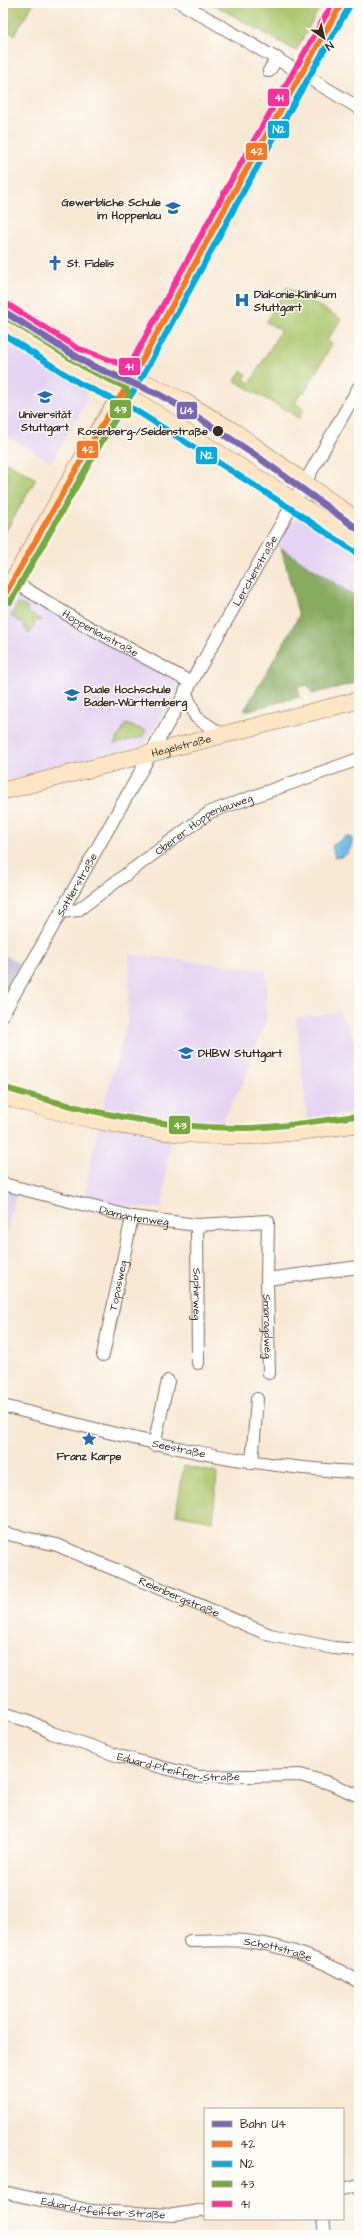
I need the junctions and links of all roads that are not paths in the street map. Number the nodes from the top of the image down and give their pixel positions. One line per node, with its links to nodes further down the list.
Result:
1 (181, 3): 3 (street)
2 (342, 3): 5 (street)
3 (277, 58): 4 (street); 5 (street)
4 (269, 71)
5 (298, 71): 6 (street); 9 (street)
6 (359, 108)
7 (3, 311): 9 (street)
8 (3, 325): 11 (street)
9 (133, 376): 11 (street); 12 (street)
10 (359, 387): 12 (street, Lerchenstraße)
11 (121, 394): 13 (street); 16 (street)
12 (304, 482): 13 (street, Lerchenstraße); 14 (street)
13 (294, 501): 15 (street); 18 (street, Lerchenstraße)
14 (359, 522)
15 (359, 545)
16 (13, 581): 17 (street); 18 (street, Hoppenlaustraße)
17 (3, 598)
18 (188, 686): 20 (street); 21 (street, Lerchenstraße)
19 (359, 700): 20 (street, Hegelstraße)
20 (222, 736): 21 (street, Hegelstraße)
21 (149, 754): 23 (street, Hegelstraße); 24 (street, Sattlerstraße)
22 (359, 759): 24 (street, Oberer Hoppenlauweg)
23 (3, 791)
24 (61, 912): 25 (street, Sattlerstraße)
25 (3, 1014)
26 (3, 1096): 27 (street)
27 (359, 1124)
28 (3, 1184): 29 (street, Diamantenweg)
29 (132, 1216): 31 (street, Diamantenweg); 34 (street, Topasweg)
30 (268, 1221): 31 (street, Diamantenweg); 33 (street, Smaragdweg)
31 (197, 1225): 35 (street, Saphirweg)
32 (359, 1267): 33 (street, Smaragdweg)
33 (267, 1279): 36 (street, Smaragdweg)
34 (103, 1355)
35 (198, 1362)
36 (269, 1373)
37 (168, 1381): 40 (street)
38 (257, 1399): 41 (street)
39 (3, 1406): 40 (street, Seestraße)
40 (154, 1444): 41 (street, Seestraße)
41 (252, 1463): 42 (street, Seestraße)
42 (359, 1472)
43 (3, 1533): 44 (street, Relenbergstraße)
44 (359, 1650)
45 (3, 1713): 46 (street, Eduard-Pfeiffer-Straße)
46 (359, 1796)
47 (190, 1941): 48 (street, Schottstraße)
48 (359, 1982)
49 (359, 2185): 50 (street)
50 (344, 2189)
51 (3, 2192): 52 (street, Eduard-Pfeiffer-Straße)
52 (204, 2210)
53 (323, 2220): 54 (street)
54 (325, 2235)

